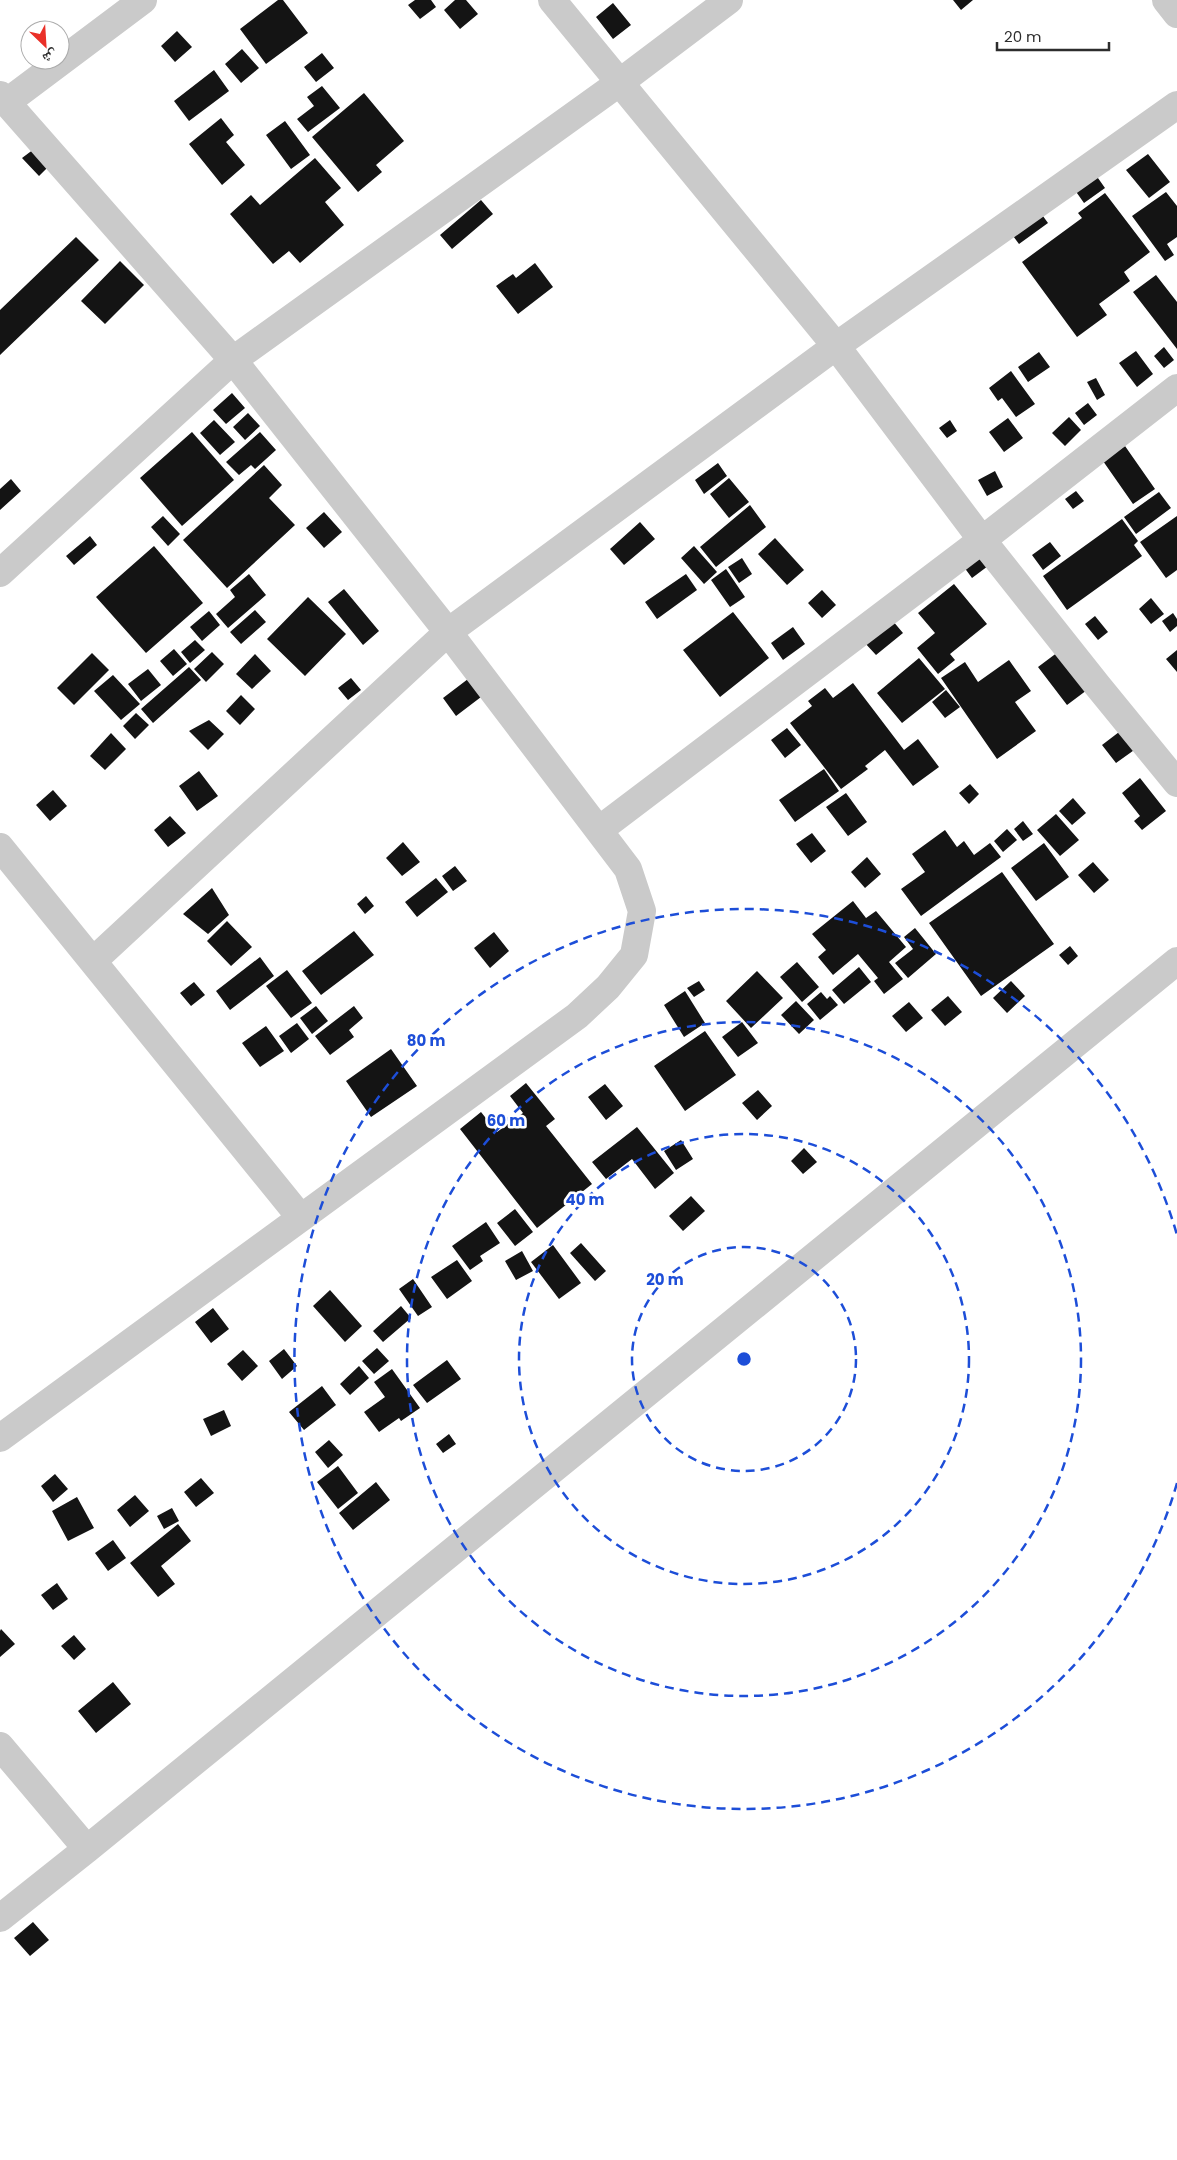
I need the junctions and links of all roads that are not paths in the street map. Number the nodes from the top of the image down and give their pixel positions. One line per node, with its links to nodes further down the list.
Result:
1 (143, 0): 7 (street)
2 (552, 0): 6 (street)
3 (729, 0): 6 (street)
4 (1166, 0): 5 (street)
5 (1177, 14)
6 (619, 83): 9 (street); 10 (street)
7 (3, 98): 10 (street)
8 (1177, 105): 9 (street)
9 (836, 346): 12 (street); 14 (street)
10 (233, 360): 13 (street); 14 (street)
11 (1177, 388): 12 (street)
12 (982, 540): 15 (street); 16 (street)
13 (0, 573)
14 (448, 632): 16 (street); 18 (street)
15 (1177, 783)
16 (599, 830): 20 (street)
17 (0, 847): 18 (street)
18 (93, 961): 20 (street)
19 (1177, 961): 23 (street)
20 (301, 1218): 21 (street)
21 (0, 1438)
22 (0, 1746): 23 (street)
23 (88, 1849): 24 (street)
24 (0, 1918)

